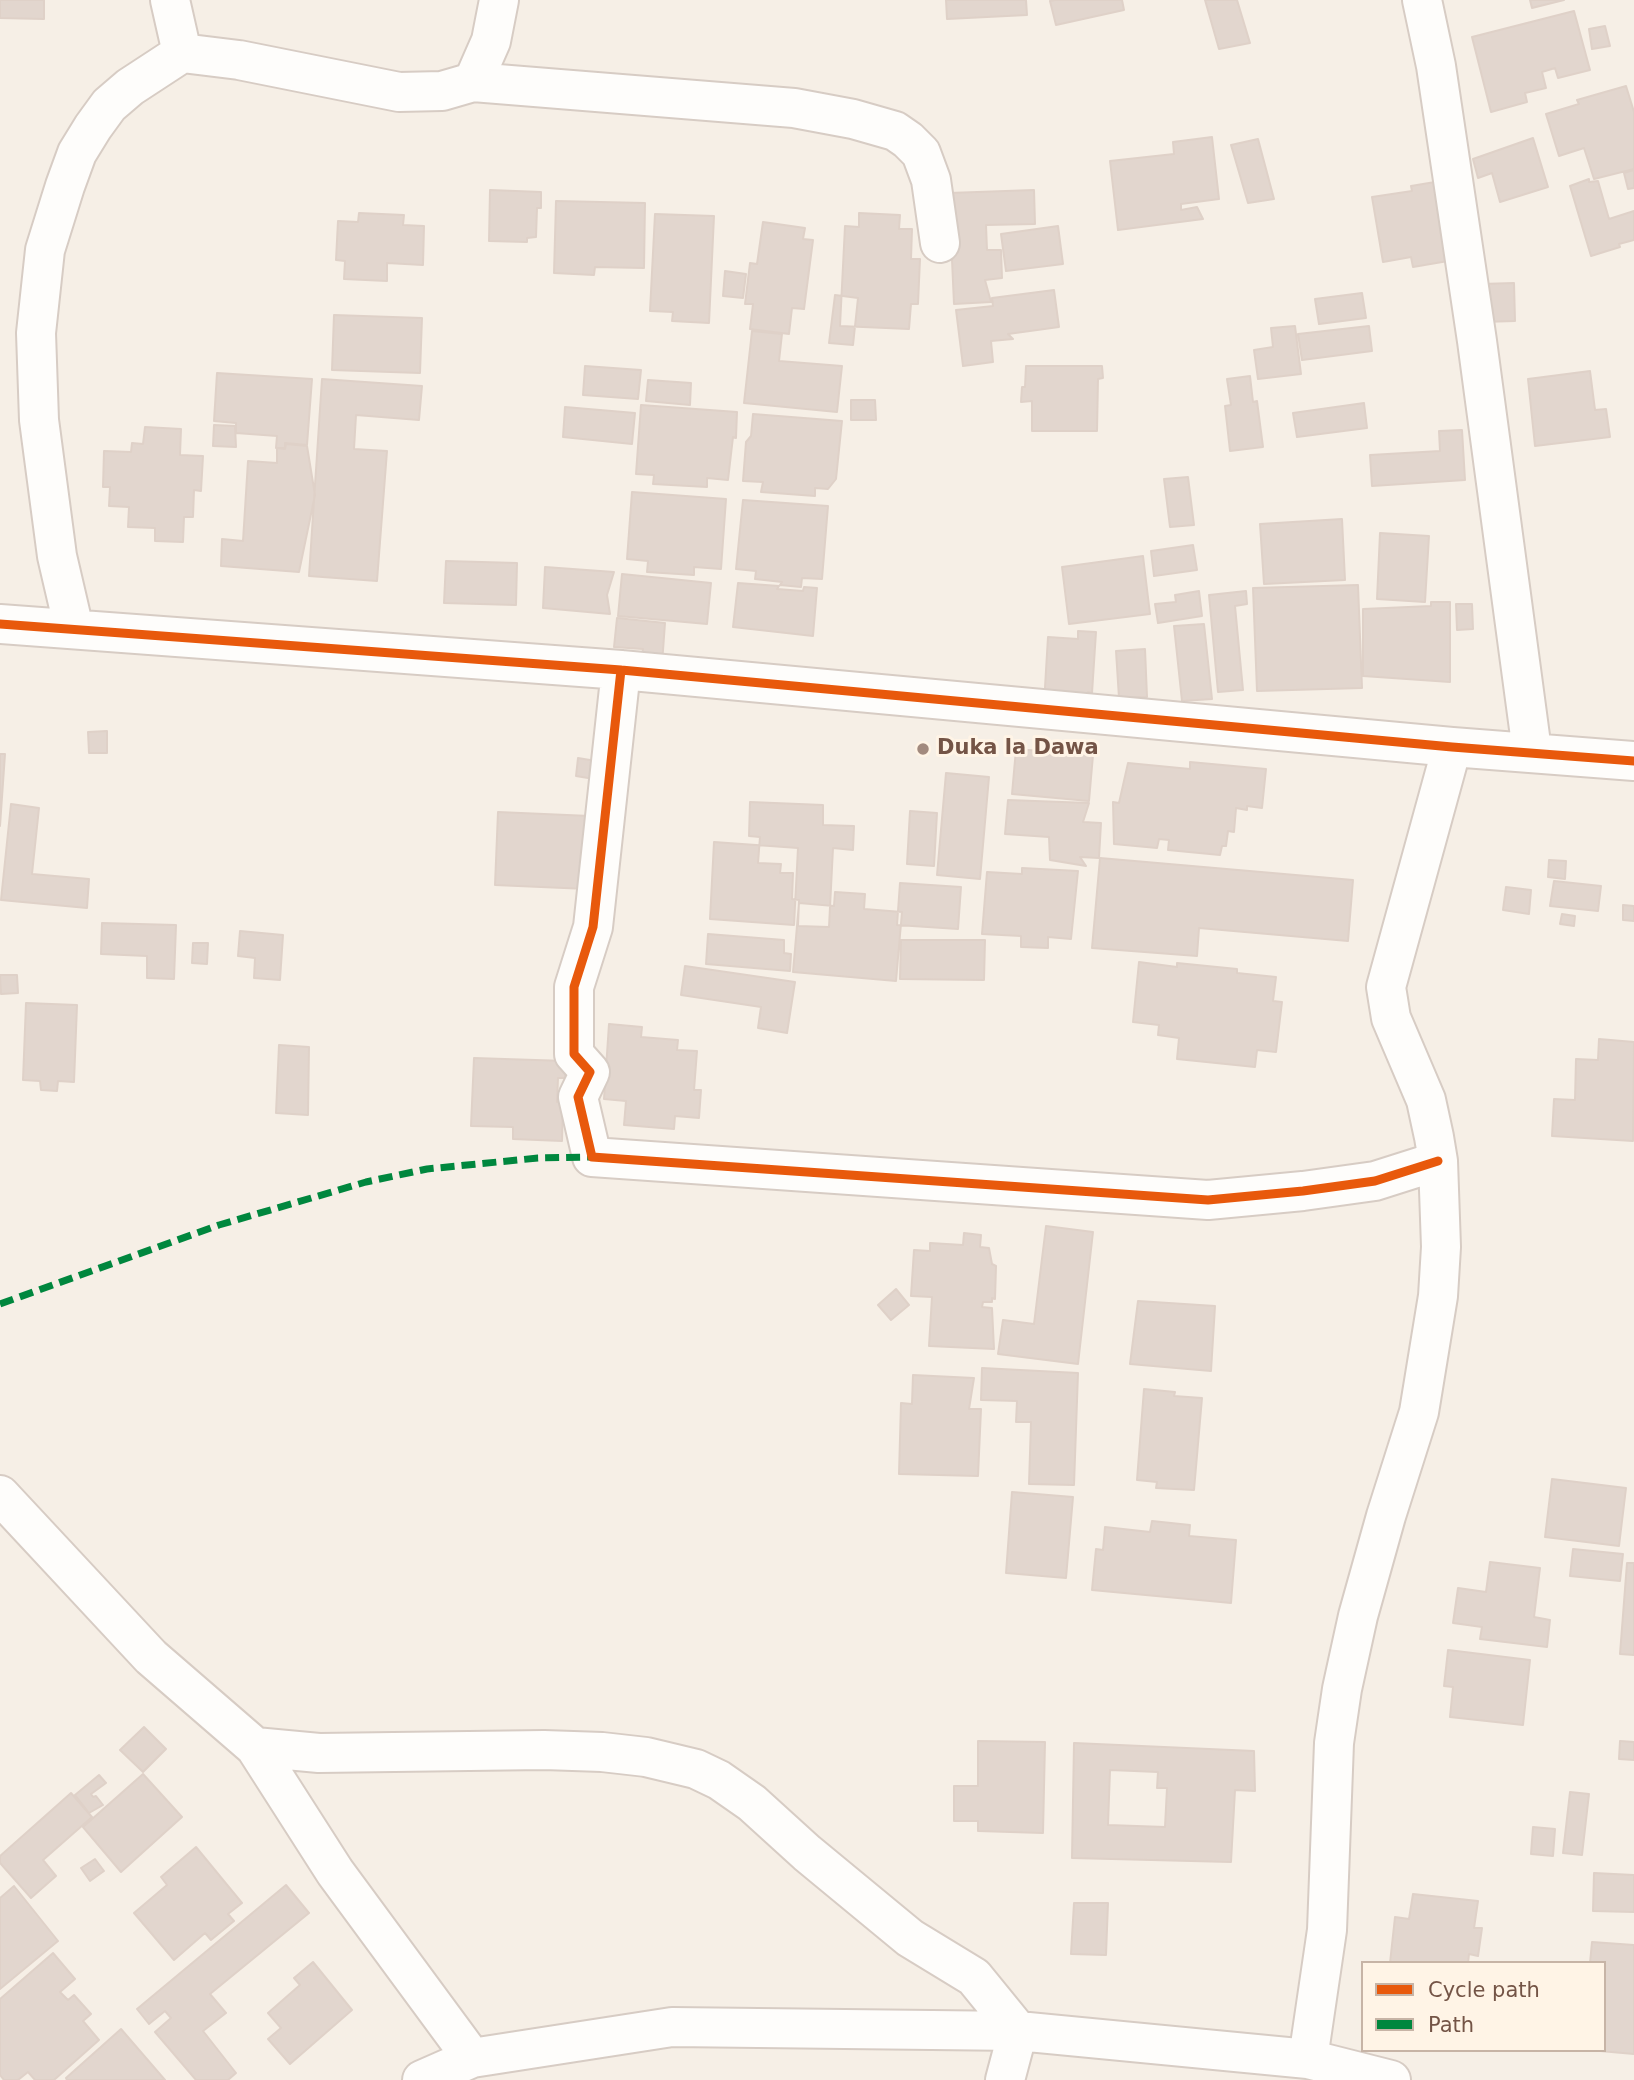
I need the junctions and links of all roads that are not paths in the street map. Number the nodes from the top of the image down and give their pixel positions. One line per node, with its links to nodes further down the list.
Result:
1 (170, 0): 4 (street)
2 (499, 0): 5 (street)
3 (1422, 0): 11 (street)
4 (182, 53): 5 (street); 8 (street)
5 (473, 82): 6 (street)
6 (940, 243)
7 (0, 624): 8 (street)
8 (74, 629): 9 (street)
9 (621, 670): 10 (street); 13 (street)
10 (1452, 747): 11 (street); 13 (street)
11 (1532, 751): 12 (street)
12 (1634, 761)
13 (1438, 1161): 18 (street)
14 (0, 1495): 15 (street)
15 (255, 1747): 16 (street); 17 (street)
16 (1018, 2031): 17 (street); 18 (street); 20 (street)
17 (472, 2058): 19 (street)
18 (1308, 2059): 21 (street)
19 (422, 2080)
20 (1004, 2080)
21 (1391, 2080)

